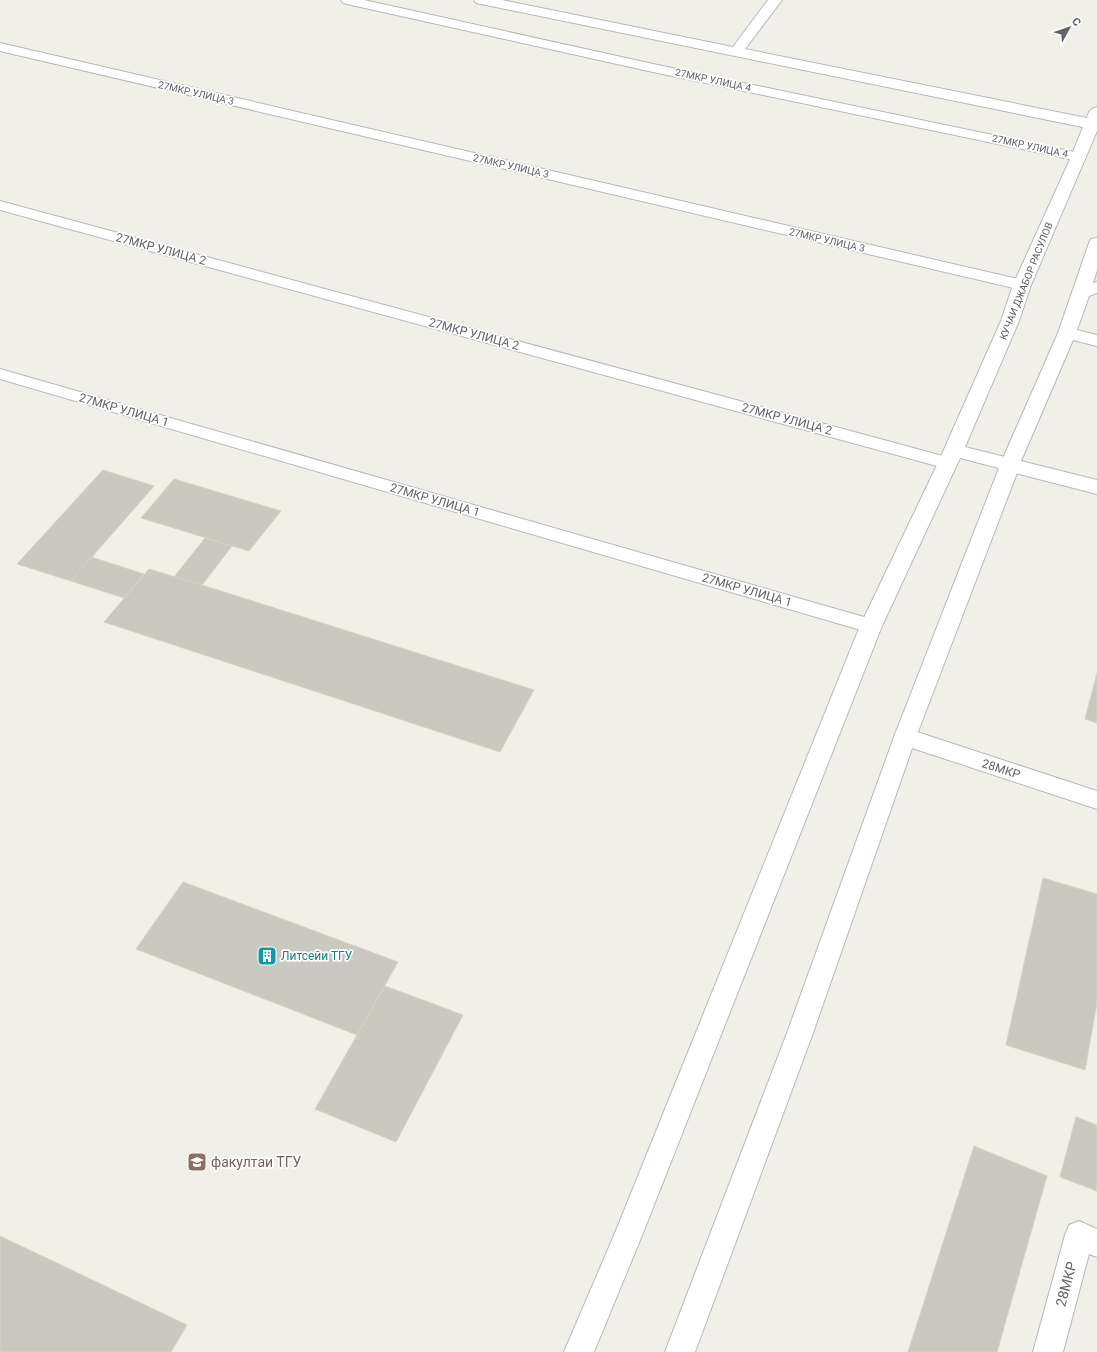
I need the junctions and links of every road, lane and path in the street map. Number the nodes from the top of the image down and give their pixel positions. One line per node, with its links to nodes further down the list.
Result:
1 (347, 0): 7 (lane, 27МКР УЛИЦА 4)
2 (481, 0): 5 (street)
3 (775, 0): 5 (street)
4 (0, 47): 10 (lane, 27МКР УЛИЦА 3)
5 (736, 52): 6 (street)
6 (1096, 120): 7 (street, КУЧАИ ДЖАБОР РАСУЛОВ)
7 (1079, 157): 10 (street, КУЧАИ ДЖАБОР РАСУЛОВ)
8 (0, 205): 15 (lane, 27МКР УЛИЦА 2)
9 (1097, 243): 11 (street)
10 (1022, 285): 15 (street, КУЧАИ ДЖАБОР РАСУЛОВ)
11 (1089, 290): 12 (street)
12 (1067, 333): 13 (street); 16 (street)
13 (1097, 341)
14 (0, 374): 18 (lane, 27МКР УЛИЦА 1)
15 (951, 457): 16 (street); 18 (street, КУЧАИ ДЖАБОР РАСУЛОВ)
16 (1010, 465): 17 (street); 19 (street)
17 (1097, 487)
18 (871, 626): 22 (street, КУЧАИ ДЖАБОР РАСУЛОВ)
19 (905, 737): 20 (street, 28МКР); 23 (street)
20 (1097, 800)
21 (1097, 1243): 24 (street, 28МКР)
22 (579, 1352)
23 (680, 1352)
24 (1048, 1352)

